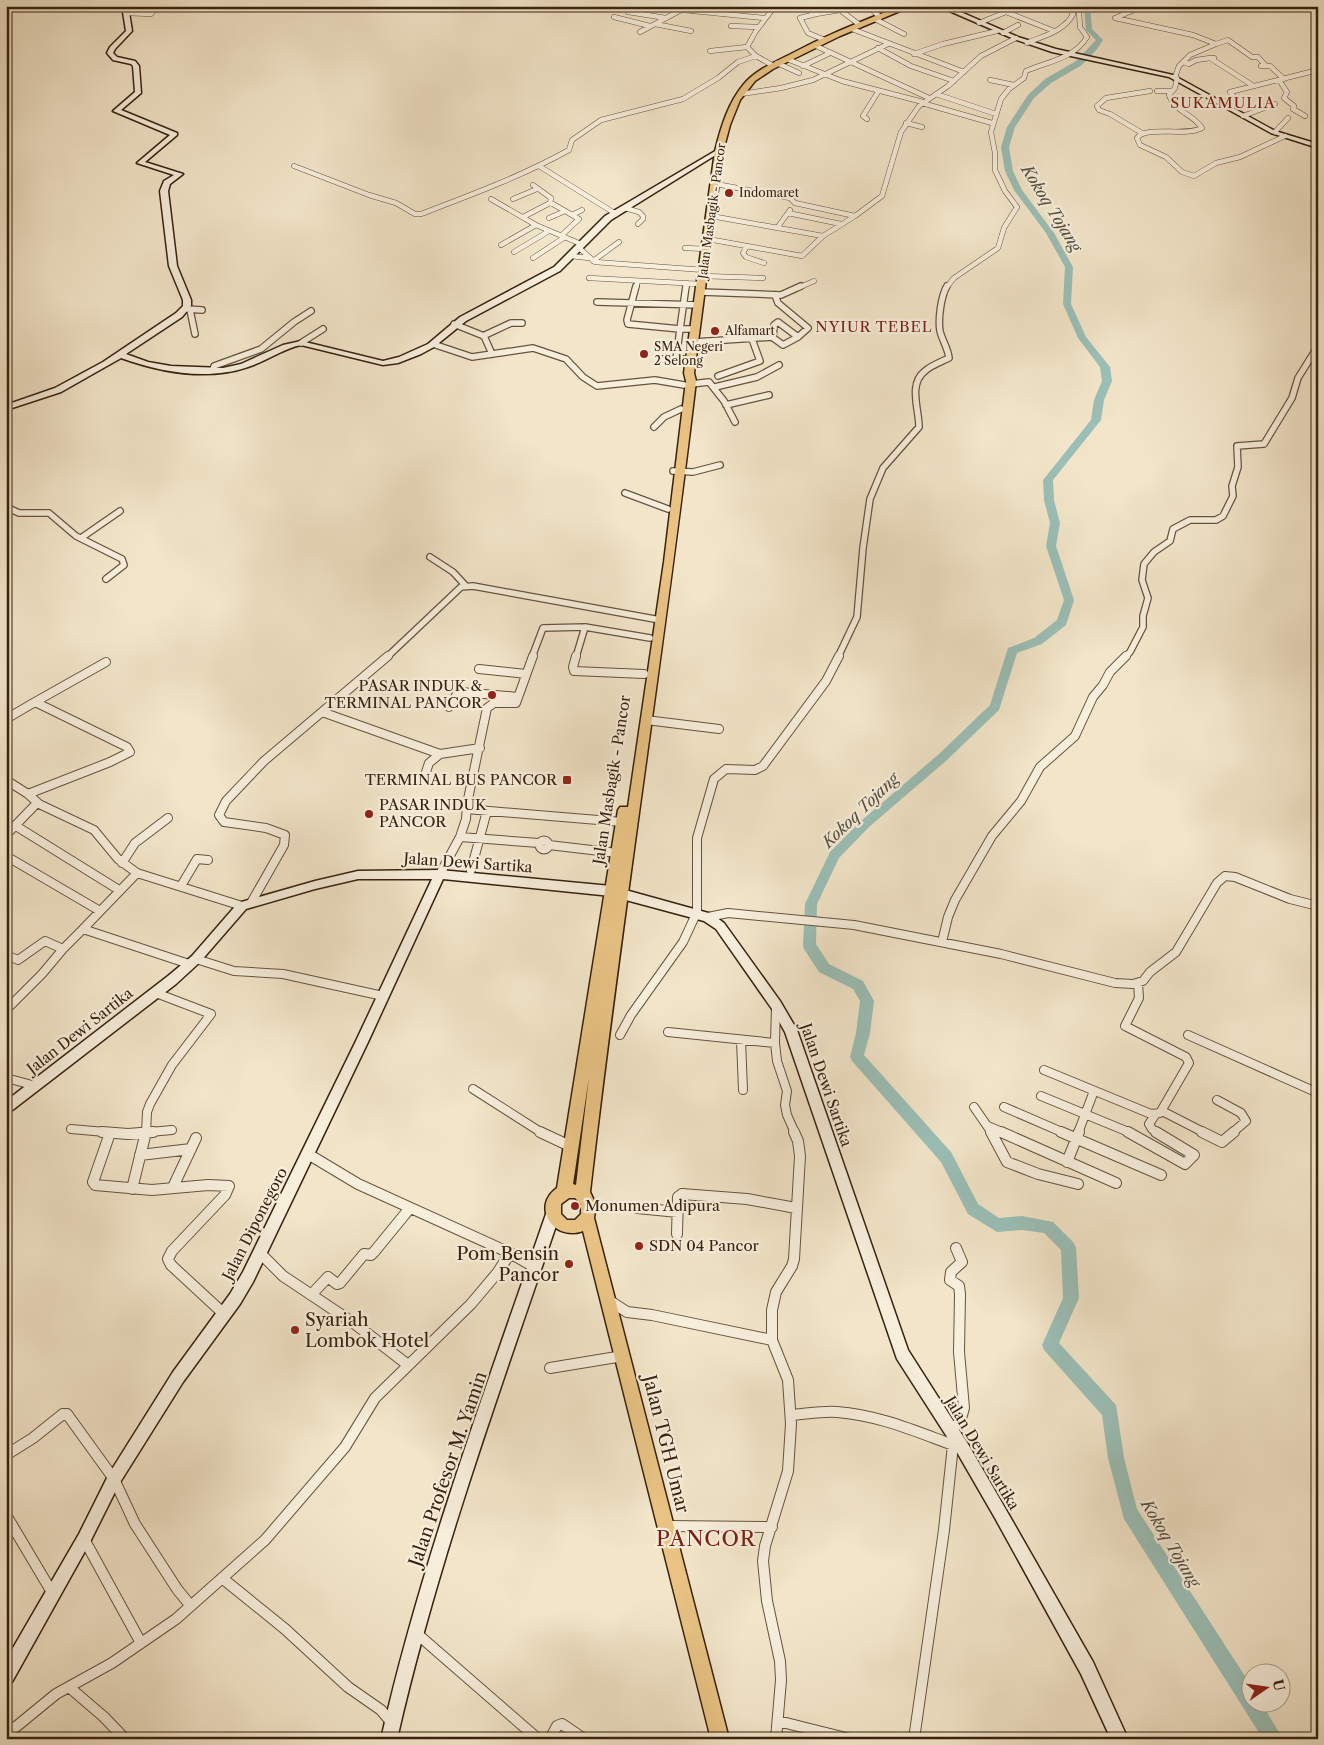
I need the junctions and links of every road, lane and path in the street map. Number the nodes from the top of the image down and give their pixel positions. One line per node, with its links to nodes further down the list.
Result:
1 (165, 6): 15 (street)
2 (643, 6): 3 (street)
3 (647, 6): 11 (street)
4 (694, 6): 17 (street)
5 (803, 6): 19 (street)
6 (868, 6): 23 (street)
7 (909, 6): 23 (main road, Jalan Masbagik - Pancor)
8 (942, 6): 24 (street)
9 (1070, 6): 30 (street)
10 (1076, 6): 46 (street)
11 (656, 7): 16 (street)
12 (750, 7): 13 (street)
13 (773, 8): 22 (street)
14 (1139, 8): 39 (street)
15 (126, 10): 136 (street)
16 (680, 10): 17 (street); 21 (street)
17 (688, 11): 22 (street)
18 (628, 12): 21 (street)
19 (816, 14): 29 (street); 36 (street)
20 (614, 17): 25 (street)
21 (666, 18): 25 (street)
22 (765, 18): 28 (street)
23 (877, 18): 29 (main road, Jalan Masbagik - Pancor); 34 (street)
24 (979, 23): 30 (street); 33 (street)
25 (653, 25): 31 (street); 32 (street)
26 (1018, 25): 33 (street)
27 (731, 26): 28 (street)
28 (758, 27): 41 (street)
29 (856, 27): 36 (main road, Jalan Masbagik - Pancor); 38 (street)
30 (1054, 30): 37 (street)
31 (691, 31)
32 (640, 32)
33 (1000, 32): 35 (street); 45 (street)
34 (904, 34)
35 (1016, 38): 37 (street); 54 (street)
36 (825, 40): 40 (main road, Jalan Masbagik - Pancor)
37 (1027, 42): 46 (street)
38 (888, 44): 42 (street); 45 (street)
39 (1216, 44): 50 (street); 59 (street)
40 (814, 45): 44 (street); 48 (main road, Jalan Masbagik - Pancor)
41 (747, 47): 43 (street); 47 (street)
42 (878, 48): 49 (street); 60 (street)
43 (710, 51)
44 (830, 53): 49 (street); 52 (street)
45 (914, 54): 54 (street)
46 (1066, 55): 57 (street); 61 (street)
47 (756, 56): 51 (street); 87 (street)
48 (787, 58): 51 (main road, Jalan Masbagik - Pancor); 52 (street)
49 (849, 61): 56 (street); 69 (street)
50 (1183, 62): 57 (street); 62 (street)
51 (774, 64): 55 (street); 67 (main road, Jalan Masbagik - Pancor)
52 (803, 66): 56 (street)
53 (1318, 70): 59 (street)
54 (964, 72): 60 (street)
55 (799, 73)
56 (824, 75): 65 (street); 67 (street)
57 (1176, 78): 66 (street); 71 (street)
58 (990, 80): 61 (street)
59 (1282, 80): 62 (street); 75 (street)
60 (954, 81): 68 (street)
61 (1012, 85): 73 (street)
62 (1252, 85): 71 (street)
63 (1150, 91): 82 (street)
64 (1157, 91): 66 (street)
65 (878, 92): 70 (street); 76 (street)
66 (1171, 92): 82 (street)
67 (740, 94): 85 (main road, Jalan Masbagik - Pancor)
68 (936, 94): 69 (street); 73 (street)
69 (929, 98): 70 (street)
70 (922, 102): 78 (street); 79 (street)
71 (1221, 103): 74 (street)
72 (1275, 104): 74 (street)
73 (996, 114): 79 (street)
74 (1243, 116): 81 (street)
75 (1306, 116)
76 (867, 118)
77 (1288, 118): 81 (street)
78 (906, 123): 80 (street); 100 (street)
79 (992, 123): 221 (street)
80 (922, 126)
81 (1275, 132): 83 (street)
82 (1142, 133): 83 (street)
83 (1284, 136): 84 (street)
84 (1318, 146)
85 (719, 151): 88 (main road, Jalan Masbagik - Pancor); 93 (street)
86 (294, 166): 87 (street)
87 (539, 166): 98 (street)
88 (716, 184): 92 (street); 99 (main road, Jalan Masbagik - Pancor)
89 (491, 199): 101 (street)
90 (513, 199): 91 (street)
91 (550, 202): 95 (street); 101 (street)
92 (795, 203): 96 (street); 100 (street)
93 (625, 208): 98 (street); 105 (street)
94 (582, 210): 97 (street)
95 (565, 211): 97 (street); 102 (street)
96 (788, 213): 103 (street); 107 (street)
97 (572, 214): 111 (street)
98 (616, 214): 114 (street)
99 (711, 216): 107 (street); 112 (main road, Jalan Masbagik - Pancor)
100 (855, 216): 106 (street)
101 (523, 217): 104 (street)
102 (549, 218)
103 (816, 219): 106 (street); 109 (street)
104 (536, 224): 108 (street); 115 (street)
105 (638, 224)
106 (841, 224): 110 (street)
107 (777, 228): 109 (street)
108 (549, 231): 111 (street); 119 (street)
109 (806, 233): 110 (street)
110 (823, 236): 116 (street)
111 (563, 237): 114 (street); 121 (street)
112 (708, 239): 116 (street); 118 (main road, Jalan Masbagik - Pancor)
113 (619, 242): 122 (street)
114 (580, 245): 120 (street); 122 (street)
115 (501, 246)
116 (747, 246): 123 (street)
117 (685, 248): 118 (street)
118 (707, 249): 124 (main road, Jalan Masbagik - Pancor)
119 (514, 252)
120 (571, 256): 122 (street); 140 (street)
121 (533, 258)
122 (591, 260): 124 (street)
123 (764, 263)
124 (703, 276): 126 (street); 129 (street); 130 (main road, Jalan Masbagik - Pancor)
125 (589, 278): 127 (street)
126 (763, 278)
127 (638, 281): 129 (street); 133 (street)
128 (814, 281): 131 (street)
129 (687, 283): 134 (street)
130 (701, 292): 131 (street); 135 (main road, Jalan Masbagik - Pancor)
131 (776, 294): 146 (street)
132 (597, 302): 133 (street)
133 (631, 303): 134 (street); 141 (street)
134 (684, 304): 135 (street); 141 (street)
135 (699, 305): 142 (main road, Jalan Masbagik - Pancor)
136 (187, 309): 137 (street); 144 (street); 154 (street)
137 (202, 310)
138 (312, 311): 159 (street)
139 (522, 322): 145 (street)
140 (454, 324): 145 (street); 151 (street)
141 (680, 328): 142 (street); 156 (street)
142 (696, 329): 149 (main road, Jalan Masbagik - Pancor)
143 (323, 330): 150 (street)
144 (195, 334)
145 (483, 336): 153 (street)
146 (798, 337): 147 (street); 147 (street)
147 (773, 338): 148 (street)
148 (752, 339): 149 (street); 160 (street)
149 (694, 342): 157 (main road, Jalan Masbagik - Pancor)
150 (301, 343): 151 (street); 159 (street)
151 (433, 344): 153 (street)
152 (1318, 346): 223 (street)
153 (492, 354): 161 (street)
154 (120, 355): 159 (street); 165 (street)
155 (663, 359): 156 (street)
156 (676, 359): 157 (street)
157 (691, 359): 161 (main road, Jalan Masbagik - Pancor)
158 (779, 365): 162 (street)
159 (213, 369)
160 (718, 376)
161 (688, 381): 162 (street); 166 (main road, Jalan Masbagik - Pancor); 170 (main road, Jalan Masbagik - Pancor)
162 (715, 387): 164 (street)
163 (769, 395): 164 (street)
164 (726, 405): 167 (street)
165 (6, 408)
166 (681, 409): 168 (street); 170 (main road, Jalan Masbagik - Pancor)
167 (735, 422)
168 (654, 427)
169 (720, 466): 170 (street)
170 (676, 471): 173 (main road, Jalan Masbagik - Pancor); 175 (main road, Jalan Masbagik - Pancor)
171 (625, 493): 173 (street)
172 (6, 507): 176 (street)
173 (668, 509): 175 (main road, Jalan Masbagik - Pancor)
174 (120, 511): 176 (street)
175 (668, 534): 180 (main road, Jalan Masbagik - Pancor)
176 (81, 538): 178 (street)
177 (430, 557): 179 (street)
178 (106, 580)
179 (465, 586): 180 (street); 190 (street)
180 (656, 620): 182 (main road, Jalan Masbagik - Pancor); 192 (main road, Jalan Masbagik - Pancor)
181 (585, 628): 182 (street); 185 (street); 186 (street)
182 (650, 638): 186 (main road, Jalan Masbagik - Pancor)
183 (106, 662): 188 (street)
184 (479, 669): 185 (street)
185 (526, 674): 187 (street)
186 (644, 674): 203 (main road, Jalan Masbagik - Pancor)
187 (518, 697): 189 (street); 194 (street, Jalan Diponegoro)
188 (36, 702): 191 (street); 198 (street)
189 (449, 707)
190 (322, 712): 195 (street); 218 (street)
191 (6, 719)
192 (646, 720): 193 (street); 217 (main road, Jalan Masbagik - Pancor)
193 (718, 728)
194 (480, 748): 195 (street); 200 (street, Jalan Diponegoro)
195 (440, 754): 196 (street)
196 (426, 772)
197 (6, 780): 198 (street)
198 (28, 794): 199 (street)
199 (37, 803): 204 (street); 211 (street)
200 (466, 810): 201 (street); 206 (street, Jalan Diponegoro)
201 (487, 811): 203 (street); 207 (street)
202 (168, 818): 211 (street)
203 (622, 822): 208 (main road, Jalan Masbagik - Pancor)
204 (16, 826): 205 (street); 216 (street)
205 (6, 835)
206 (460, 837): 207 (street); 214 (street, Jalan Diponegoro)
207 (478, 839): 208 (street); 212 (street)
208 (617, 853): 217 (main road, Jalan Masbagik - Pancor)
209 (6, 856): 220 (street)
210 (208, 860): 215 (street)
211 (122, 863): 213 (street)
212 (471, 870)
213 (137, 874): 215 (street); 216 (street)
214 (440, 874): 217 (street, Jalan Dewi Sartika); 218 (street, Jalan Dewi Sartika); 229 (street, Jalan Diponegoro)
215 (181, 886): 218 (street)
216 (119, 890): 220 (street)
217 (616, 892): 221 (street, Jalan Dewi Sartika); 258 (main road, Jalan Masbagik - Pancor); 269 (main road, Jalan Masbagik - Pancor)
218 (247, 904): 226 (street, Jalan Dewi Sartika)
219 (1318, 906): 227 (street)
220 (100, 911): 222 (street)
221 (703, 915): 223 (street); 230 (street, Jalan Dewi Sartika); 234 (street)
222 (83, 929): 224 (street); 226 (street)
223 (942, 942): 227 (street)
224 (63, 949): 225 (street); 231 (street)
225 (6, 955)
226 (193, 962): 228 (street, Jalan Dewi Sartika); 229 (street)
227 (1138, 983): 249 (street)
228 (156, 993): 239 (street, Jalan Dewi Sartika); 255 (street)
229 (384, 996): 260 (street, Jalan Diponegoro)
230 (776, 1005): 236 (street); 289 (street, Jalan Dewi Sartika)
231 (6, 1010)
232 (668, 1032): 235 (street)
233 (1188, 1035): 243 (street)
234 (620, 1036)
235 (741, 1040): 236 (street); 241 (street)
236 (775, 1043): 272 (street)
237 (1044, 1070): 242 (street)
238 (6, 1078): 239 (street)
239 (36, 1086): 248 (street, Jalan Dewi Sartika)
240 (473, 1089): 258 (street)
241 (743, 1090)
242 (1094, 1091): 249 (street); 250 (street)
243 (1318, 1093)
244 (1041, 1096): 250 (street)
245 (1218, 1100): 249 (street)
246 (974, 1107): 251 (street)
247 (1004, 1107): 257 (street)
248 (6, 1109)
249 (1159, 1113): 250 (street)
250 (1086, 1114): 257 (street)
251 (988, 1126): 262 (street); 265 (street)
252 (71, 1129): 254 (street)
253 (172, 1130): 255 (street)
254 (110, 1133): 255 (street); 267 (street)
255 (146, 1134): 261 (street)
256 (196, 1138): 259 (street)
257 (1077, 1138): 262 (street); 263 (street)
258 (572, 1147): 268 (main road, Jalan Masbagik - Pancor)
259 (191, 1149): 261 (street); 266 (street)
260 (308, 1154): 270 (street); 278 (street, Jalan Diponegoro)
261 (140, 1155): 267 (street)
262 (1067, 1162): 264 (street)
263 (1161, 1176)
264 (1116, 1182)
265 (1078, 1184)
266 (173, 1187): 267 (street); 283 (street)
267 (132, 1189)
268 (564, 1193): 269 (main road); 274 (main road)
269 (582, 1194): 275 (main road)
270 (410, 1208): 279 (street); 281 (street)
271 (637, 1208): 273 (street)
272 (796, 1208): 273 (street); 284 (street)
273 (678, 1212): 276 (street)
274 (553, 1214): 275 (main road); 280 (street, Jalan Profesor M. Yamin)
275 (587, 1218): 282 (main road, Jalan TGH Umar)
276 (677, 1234)
277 (956, 1248): 289 (street)
278 (260, 1253): 281 (street); 283 (street, Jalan Diponegoro)
279 (510, 1254): 280 (street); 286 (street)
280 (536, 1268): 300 (street, Jalan Profesor M. Yamin)
281 (312, 1295): 286 (street)
282 (607, 1298): 284 (street); 285 (main road, Jalan TGH Umar)
283 (224, 1314): 292 (street, Jalan Diponegoro)
284 (772, 1340): 288 (street)
285 (623, 1356): 287 (street); 294 (main road, Jalan TGH Umar)
286 (408, 1365): 297 (street)
287 (550, 1368)
288 (791, 1415): 290 (street); 295 (street)
289 (951, 1430): 290 (street, Jalan Dewi Sartika)
290 (958, 1447): 315 (street); 316 (street, Jalan Dewi Sartika)
291 (6, 1455): 292 (street)
292 (114, 1478): 296 (street, Jalan Diponegoro); 299 (street)
293 (6, 1515): 298 (street)
294 (666, 1526): 295 (street); 312 (main road, Jalan TGH Umar)
295 (772, 1526): 304 (street)
296 (84, 1538): 298 (street, Jalan Diponegoro); 301 (street)
297 (222, 1578): 299 (street); 305 (street)
298 (53, 1594): 302 (street, Jalan Diponegoro)
299 (190, 1605): 301 (street)
300 (415, 1632): 305 (street, Jalan Profesor M. Yamin); 309 (street)
301 (141, 1644): 303 (street)
302 (9, 1665)
303 (69, 1687): 306 (street); 307 (street)
304 (778, 1721): 313 (street); 314 (street)
305 (392, 1723): 308 (street, Jalan Profesor M. Yamin)
306 (6, 1735)
307 (125, 1739)
308 (389, 1739)
309 (538, 1739)
310 (550, 1739): 311 (street)
311 (584, 1739)
312 (720, 1739)
313 (776, 1739)
314 (850, 1739)
315 (914, 1739)
316 (1120, 1739)

